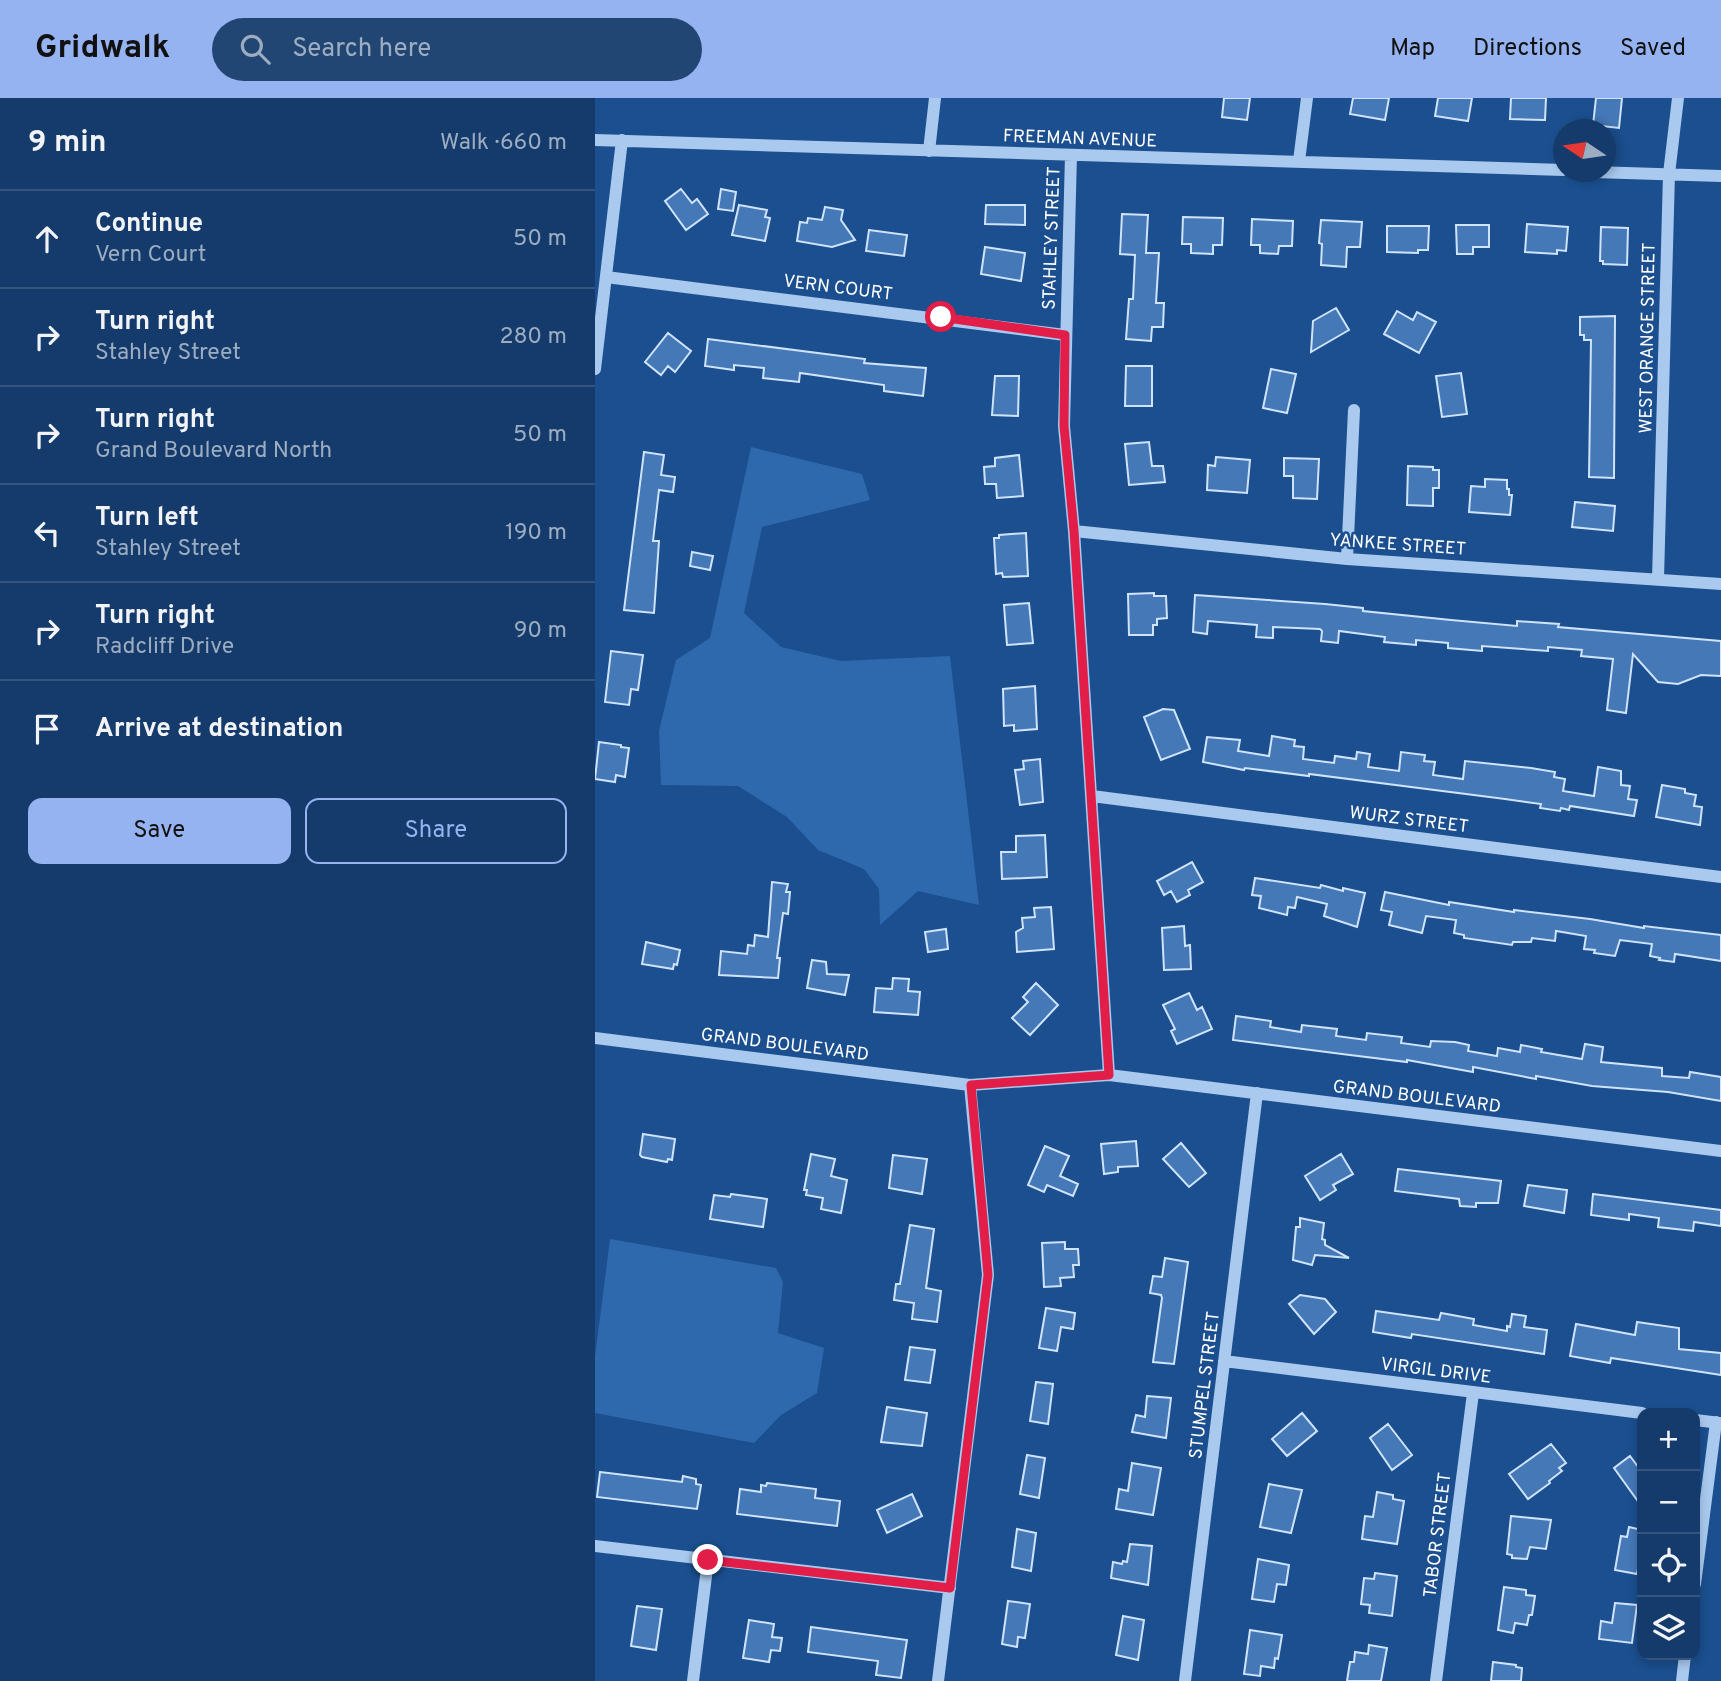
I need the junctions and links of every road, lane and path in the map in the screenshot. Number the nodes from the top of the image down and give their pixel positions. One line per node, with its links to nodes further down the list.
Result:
1 (935, 98): 6 (street)
2 (1307, 98): 8 (street)
3 (1678, 98): 11 (street, WEST ORANGE STREET)
4 (595, 139): 5 (street, FREEMAN AVENUE)
5 (622, 140): 6 (street, FREEMAN AVENUE); 13 (street)
6 (929, 151): 7 (street, FREEMAN AVENUE)
7 (1072, 155): 8 (street, FREEMAN AVENUE); 14 (street, STAHLEY STREET)
8 (1299, 161): 9 (street, FREEMAN AVENUE)
9 (1553, 170)
10 (1616, 173): 11 (street)
11 (1669, 174): 12 (street); 19 (street, WEST ORANGE STREET)
12 (1721, 176)
13 (606, 277): 14 (street, VERN COURT); 15 (street)
14 (1065, 335): 17 (street, STAHLEY STREET)
15 (595, 369)
16 (1354, 410): 18 (street)
17 (1074, 531): 18 (street, YANKEE STREET); 21 (street, STAHLEY STREET)
18 (1347, 559): 19 (street, YANKEE STREET)
19 (1658, 579): 20 (street, YANKEE STREET)
20 (1721, 584)
21 (1092, 796): 22 (street, WURZ STREET); 24 (street, STAHLEY STREET)
22 (1721, 877)
23 (595, 1038): 25 (street, GRAND BOULEVARD)
24 (1109, 1075): 25 (street, GRAND BOULEVARD); 26 (street, GRAND BOULEVARD)
25 (971, 1085): 36 (street)
26 (1257, 1093): 27 (street, GRAND BOULEVARD); 28 (street, STUMPEL STREET)
27 (1721, 1151)
28 (1224, 1361): 29 (street, VIRGIL DRIVE); 40 (street, STUMPEL STREET)
29 (1473, 1393): 30 (street, VIRGIL DRIVE); 41 (street, TABOR STREET)
30 (1637, 1412)
31 (1700, 1421): 32 (street)
32 (1718, 1423): 34 (street)
33 (595, 1546): 35 (street)
34 (1700, 1549)
35 (708, 1560): 36 (street); 38 (street)
36 (950, 1588): 39 (street)
37 (1684, 1660): 42 (street)
38 (694, 1681)
39 (938, 1681)
40 (1185, 1681)
41 (1436, 1681)
42 (1682, 1681)

